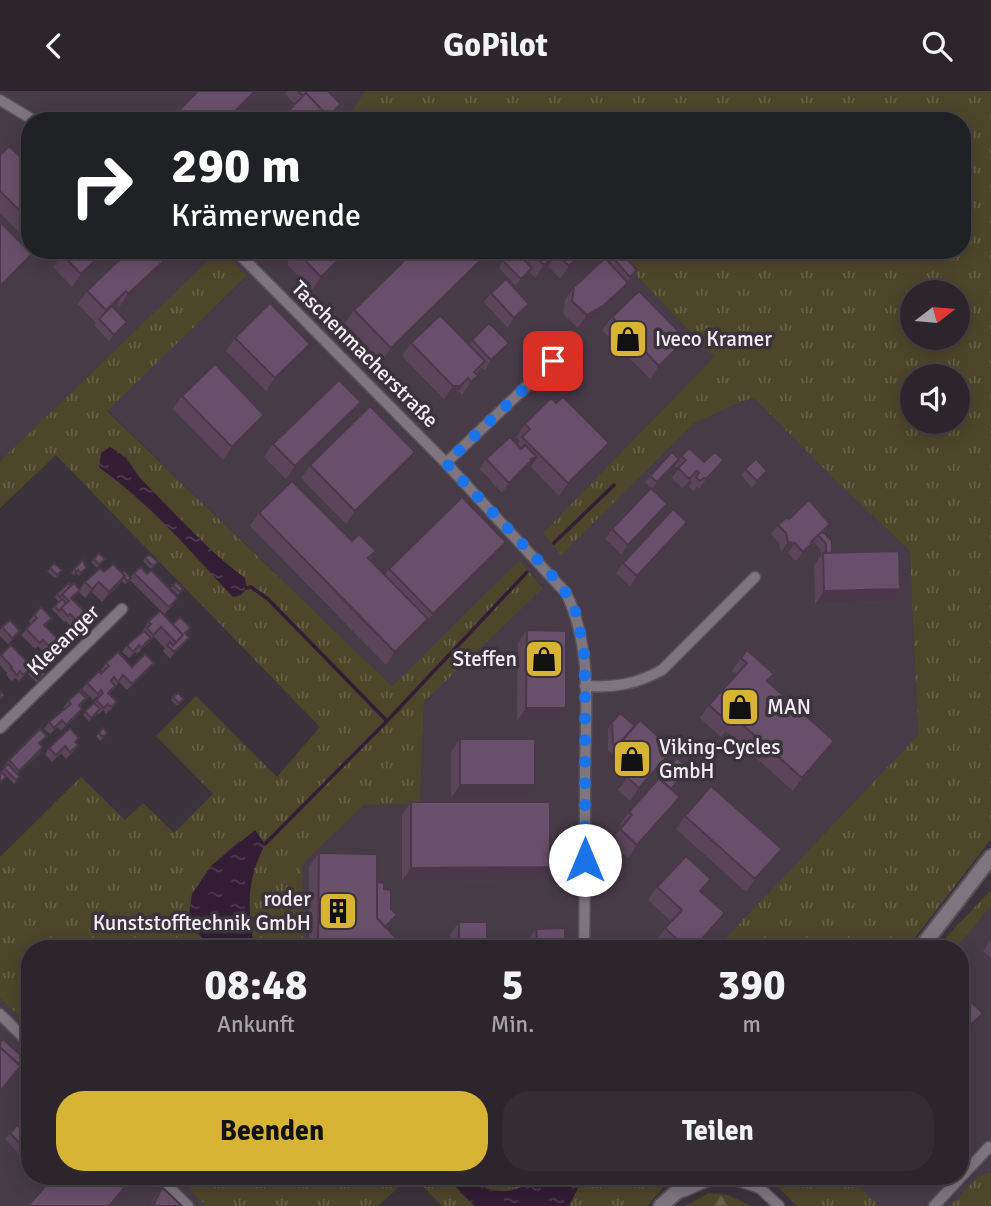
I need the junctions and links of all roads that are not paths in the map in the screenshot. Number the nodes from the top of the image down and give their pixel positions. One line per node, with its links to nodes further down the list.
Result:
1 (0, 100): 2 (street)
2 (21, 113)
3 (244, 259): 5 (street, Taschenmacherstraße)
4 (553, 361): 5 (street)
5 (446, 463): 8 (street, Taschenmacherstraße)
6 (755, 577): 8 (street)
7 (122, 609): 9 (street, Kleeanger)
8 (585, 686): 11 (street, Taschenmacherstraße)
9 (0, 728)
10 (991, 857): 12 (main road)
11 (584, 940)
12 (927, 940)
13 (0, 1014): 14 (street)
14 (21, 1035)
15 (990, 1147): 16 (street)
16 (969, 1169)
17 (167, 1185): 25 (street)
18 (684, 1185): 24 (main road)
19 (701, 1185): 24 (street)
20 (751, 1185): 23 (street)
21 (756, 1185): 23 (street)
22 (954, 1185): 28 (street)
23 (759, 1188): 27 (street)
24 (675, 1194): 26 (main road)
25 (188, 1206)
26 (661, 1206)
27 (779, 1206)
28 (934, 1206)

